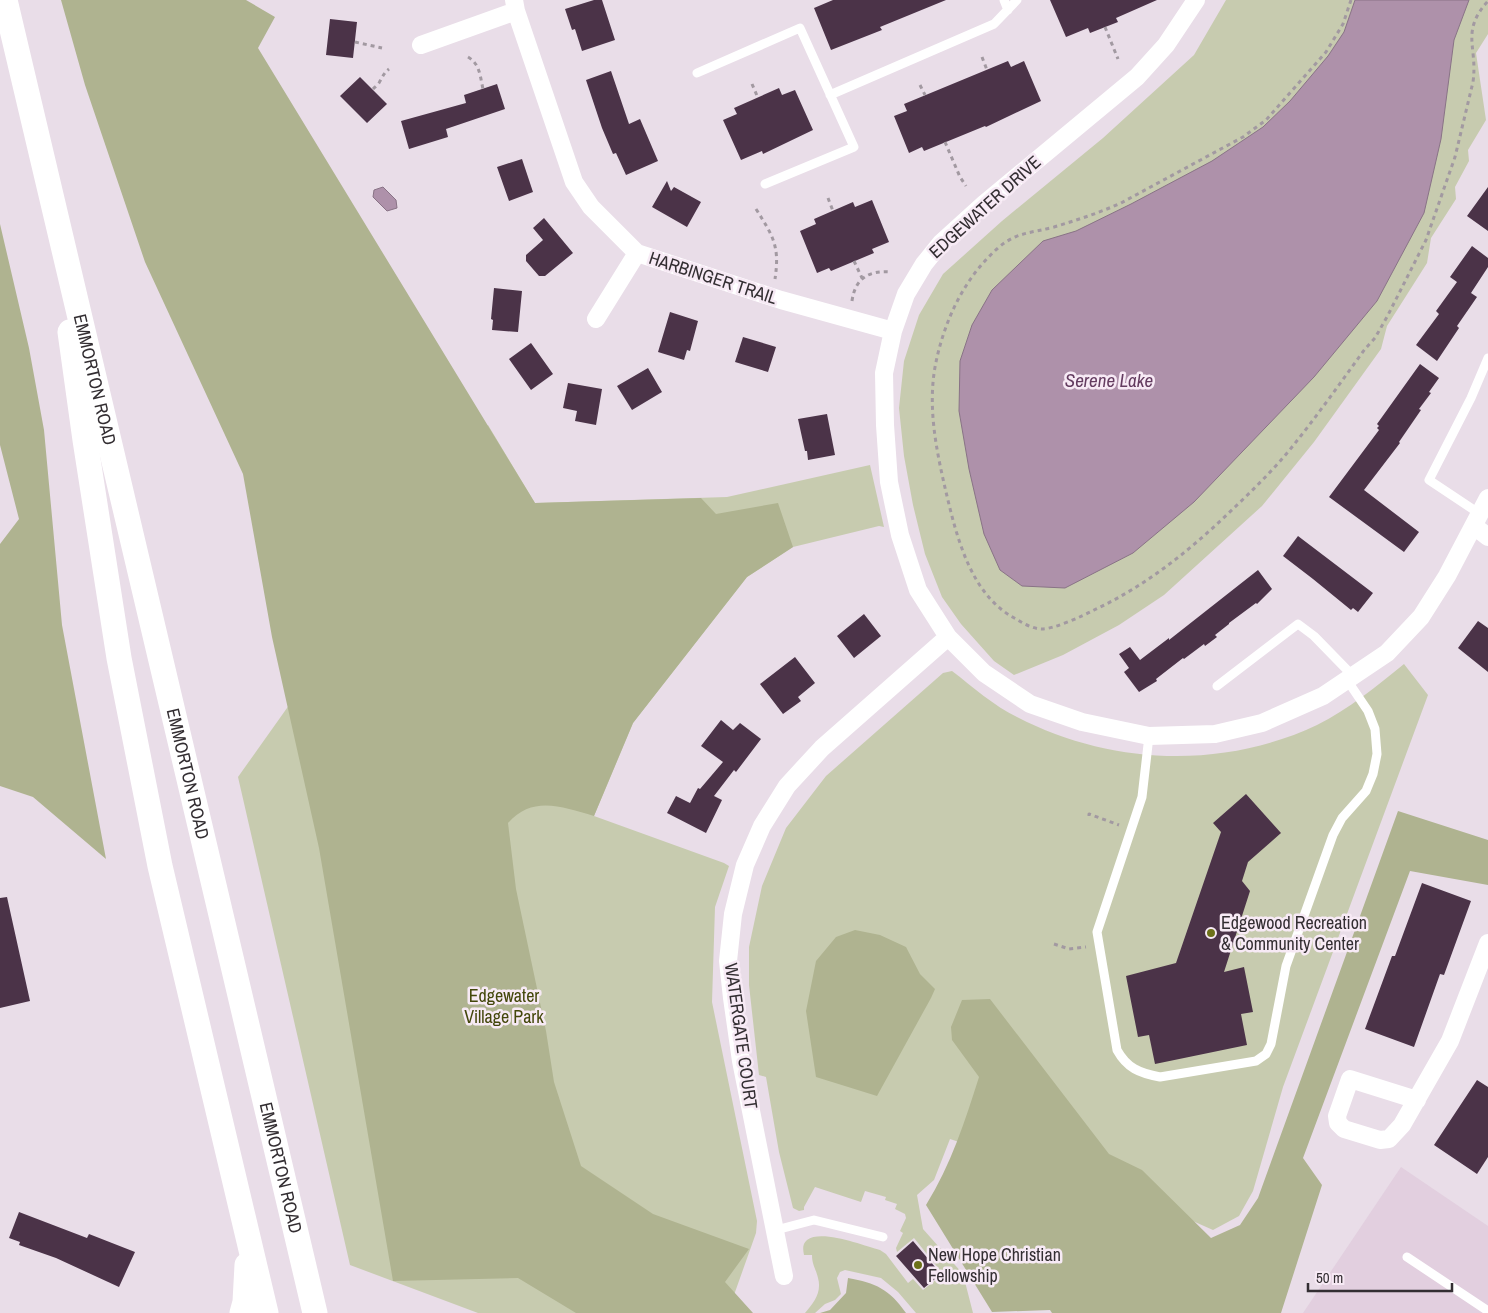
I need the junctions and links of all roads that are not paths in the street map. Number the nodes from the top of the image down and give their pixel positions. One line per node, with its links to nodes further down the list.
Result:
1 (5, 0): 11 (main road, EMMORTON ROAD)
2 (1004, 0): 6 (lane)
3 (1017, 0): 6 (lane)
4 (1196, 0): 14 (street, EDGEWATER DRIVE)
5 (515, 6): 7 (street); 12 (street, HARBINGER TRAIL)
6 (1008, 10): 9 (lane)
7 (421, 45)
8 (697, 73): 9 (lane)
9 (830, 95): 10 (lane)
10 (765, 184)
11 (62, 235): 26 (main road, EMMORTON ROAD); 30 (main road, EMMORTON ROAD)
12 (637, 253): 13 (street); 14 (street, HARBINGER TRAIL)
13 (596, 319)
14 (893, 332): 19 (street, EDGEWATER DRIVE)
15 (1488, 358): 17 (lane)
16 (1488, 498): 17 (street, EDGEWATER DRIVE)
17 (1477, 520): 18 (street); 20 (street, EDGEWATER DRIVE)
18 (1488, 537)
19 (948, 637): 22 (street, EDGEWATER DRIVE); 25 (street, WATERGATE COURT)
20 (1350, 678): 21 (lane); 22 (street, EDGEWATER DRIVE); 22 (lane)
21 (1216, 686)
22 (1149, 736)
23 (1488, 943): 24 (street)
24 (1417, 1100)
25 (776, 1230): 27 (lane); 29 (street, WATERGATE COURT)
26 (248, 1235): 32 (main road); 33 (main road, EMMORTON ROAD)
27 (883, 1237)
28 (1407, 1257): 31 (lane)
29 (784, 1276)
30 (314, 1311)
31 (1488, 1311)
32 (242, 1313)
33 (266, 1313)

